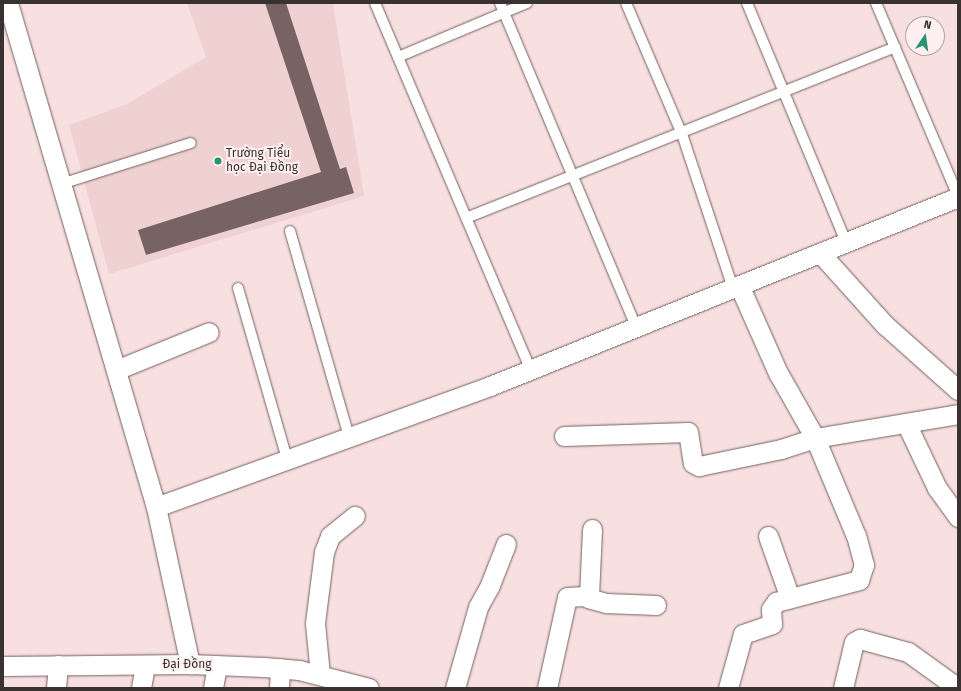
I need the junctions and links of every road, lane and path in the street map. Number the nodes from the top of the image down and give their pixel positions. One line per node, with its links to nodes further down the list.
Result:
1 (8, 3): 14 (street)
2 (375, 3): 9 (lane)
3 (527, 3): 7 (lane)
4 (626, 3): 11 (lane)
5 (747, 3): 10 (lane)
6 (876, 3): 8 (lane)
7 (502, 7): 9 (lane); 13 (lane)
8 (895, 47): 10 (lane); 15 (lane)
9 (398, 57): 16 (lane)
10 (784, 92): 11 (lane); 18 (lane)
11 (682, 134): 13 (lane); 20 (lane)
12 (192, 143): 14 (lane)
13 (574, 177): 16 (lane); 22 (lane)
14 (61, 184): 25 (street)
15 (958, 196): 18 (street)
16 (466, 218): 24 (lane)
17 (290, 231): 30 (lane)
18 (846, 242): 19 (street)
19 (821, 254): 20 (street); 26 (street)
20 (736, 286): 22 (street); 31 (street)
21 (238, 288): 32 (lane)
22 (636, 327): 24 (street)
23 (209, 332): 25 (street)
24 (530, 369): 30 (street)
25 (116, 370): 33 (street)
26 (958, 390)
27 (958, 414): 28 (street)
28 (906, 423): 31 (street); 35 (street)
29 (564, 436): 31 (street)
30 (349, 437): 32 (street)
31 (816, 438): 40 (street)
32 (287, 459): 33 (street)
33 (156, 507): 42 (street)
34 (355, 516): 48 (street)
35 (958, 517)
36 (592, 528): 39 (street)
37 (768, 536): 40 (street)
38 (506, 544): 54 (street)
39 (588, 598): 41 (street); 55 (street)
40 (790, 598): 56 (street)
41 (656, 605)
42 (190, 664): 44 (street, Đại Đồng); 45 (street, Đại Đồng)
43 (58, 665): 44 (street, Đại Đồng); 46 (street, Đại Đồng); 49 (street)
44 (145, 665): 50 (street)
45 (217, 665): 47 (street, Đại Đồng); 51 (street)
46 (3, 666)
47 (280, 668): 48 (street, Đại Đồng); 52 (street)
48 (320, 675): 53 (street, Đại Đồng)
49 (56, 688)
50 (141, 688)
51 (213, 688)
52 (279, 688)
53 (369, 688)
54 (455, 688)
55 (547, 688)
56 (728, 688)
57 (843, 688): 58 (street)
58 (958, 688)

